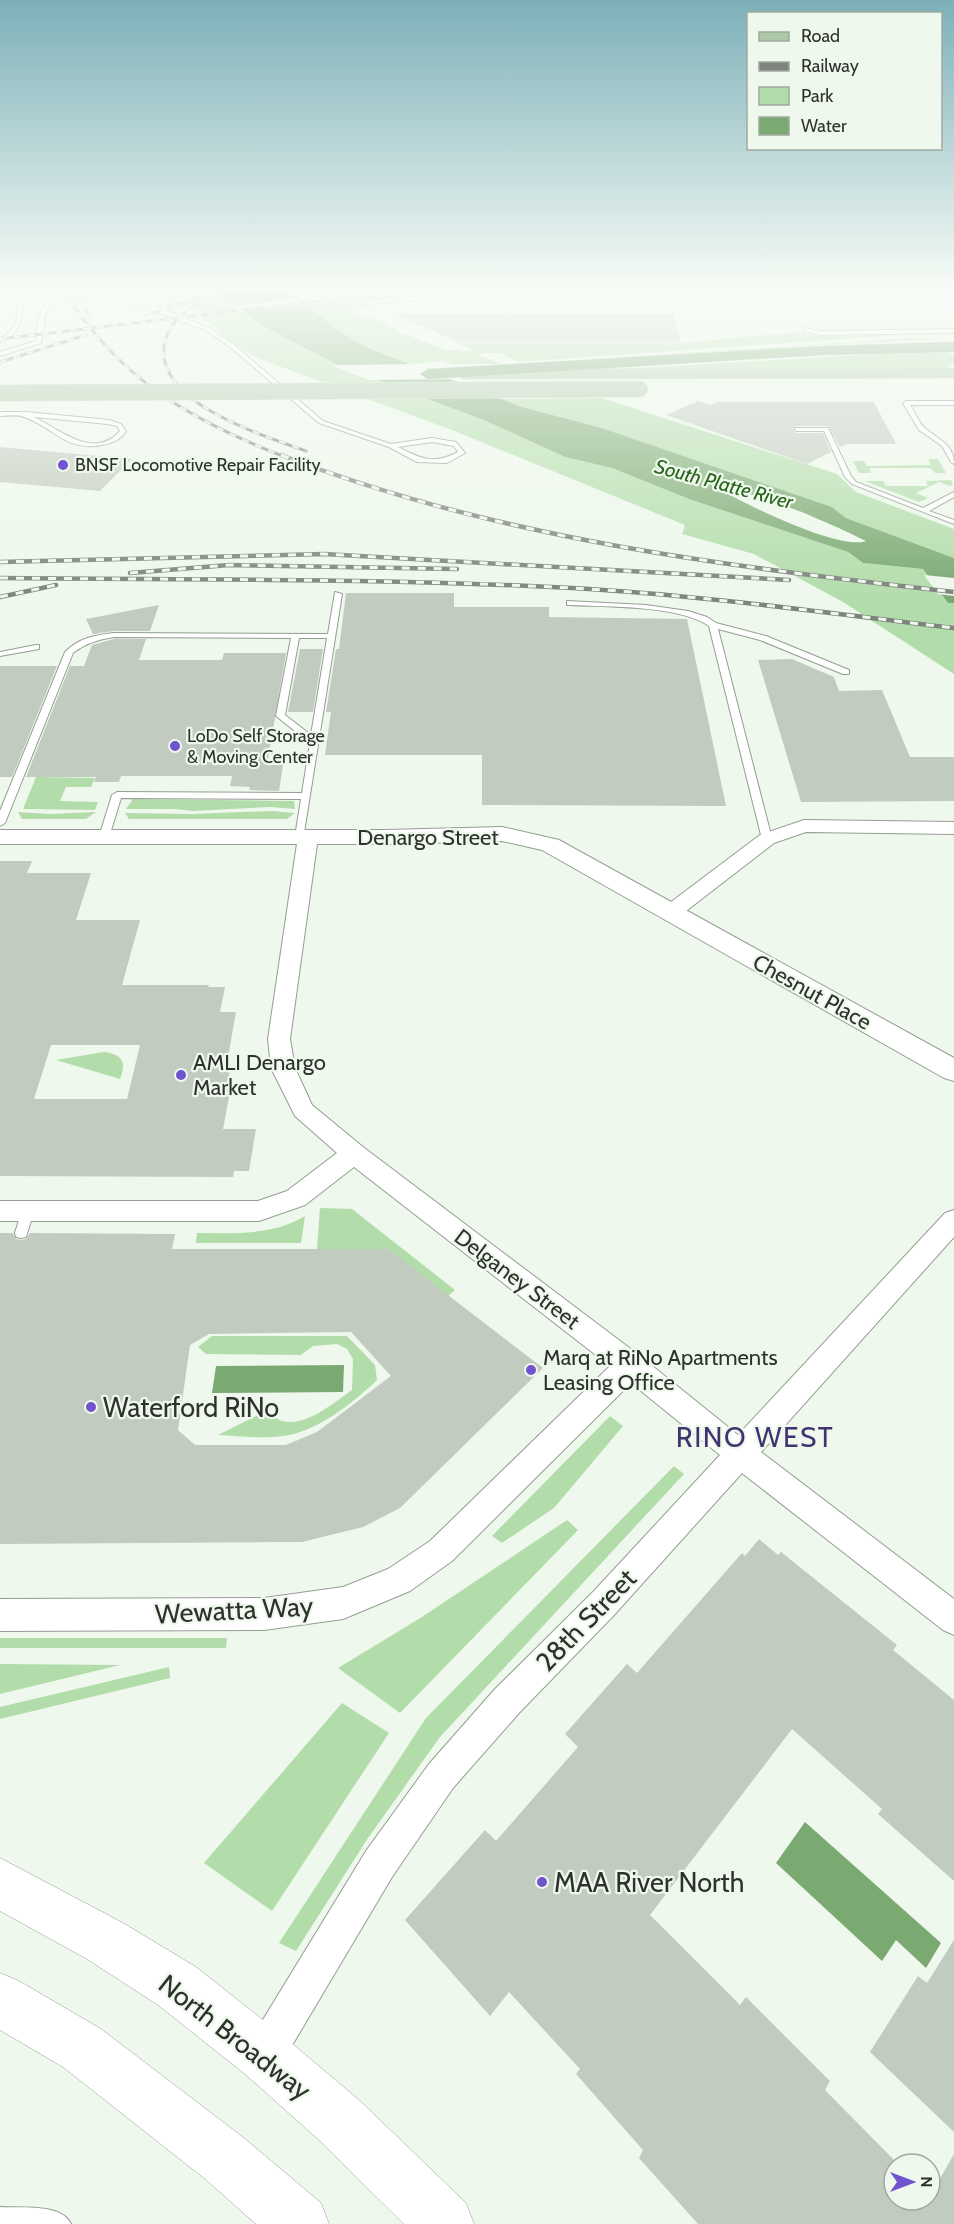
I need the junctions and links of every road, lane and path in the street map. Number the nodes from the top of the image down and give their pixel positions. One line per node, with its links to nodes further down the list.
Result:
1 (287, 393): 8 (lane)
2 (954, 403): 6 (lane)
3 (0, 414): 4 (lane)
4 (26, 414): 4 (lane)
5 (797, 429): 11 (lane)
6 (945, 445): 7 (lane); 9 (lane)
7 (954, 445)
8 (391, 446): 8 (lane)
9 (954, 462)
10 (954, 494): 11 (lane)
11 (923, 511): 12 (lane)
12 (954, 522)
13 (338, 594): 17 (lane)
14 (570, 603): 15 (lane)
15 (712, 625): 20 (lane); 28 (lane)
16 (295, 636): 17 (lane); 21 (lane); 23 (lane)
17 (331, 636): 21 (lane)
18 (36, 647): 19 (lane)
19 (0, 654)
20 (846, 672)
21 (315, 742): 22 (lane)
22 (306, 796): 26 (lane); 27 (lane)
23 (0, 823)
24 (954, 828): 28 (street)
25 (0, 837): 26 (street, Denargo Street)
26 (104, 837): 27 (street, Denargo Street)
27 (304, 837): 29 (street, Denargo Street); 31 (street, Delganey Street)
28 (767, 839): 29 (street)
29 (670, 913): 30 (street, Chesnut Place)
30 (954, 1071)
31 (354, 1154): 32 (street); 34 (street, Delganey Street)
32 (0, 1211)
33 (954, 1220): 35 (street, 28th Street)
34 (630, 1365): 35 (street, Delganey Street); 36 (street, Wewatta Way)
35 (741, 1455): 37 (street, Delganey Street); 40 (street, 28th Street)
36 (0, 1615)
37 (954, 1618)
38 (0, 1883): 40 (main road, North Broadway)
39 (0, 2000): 43 (main road)
40 (264, 2055): 44 (main road, North Broadway)
41 (0, 2218): 42 (lane)
42 (60, 2224)
43 (300, 2224)
44 (445, 2224)

